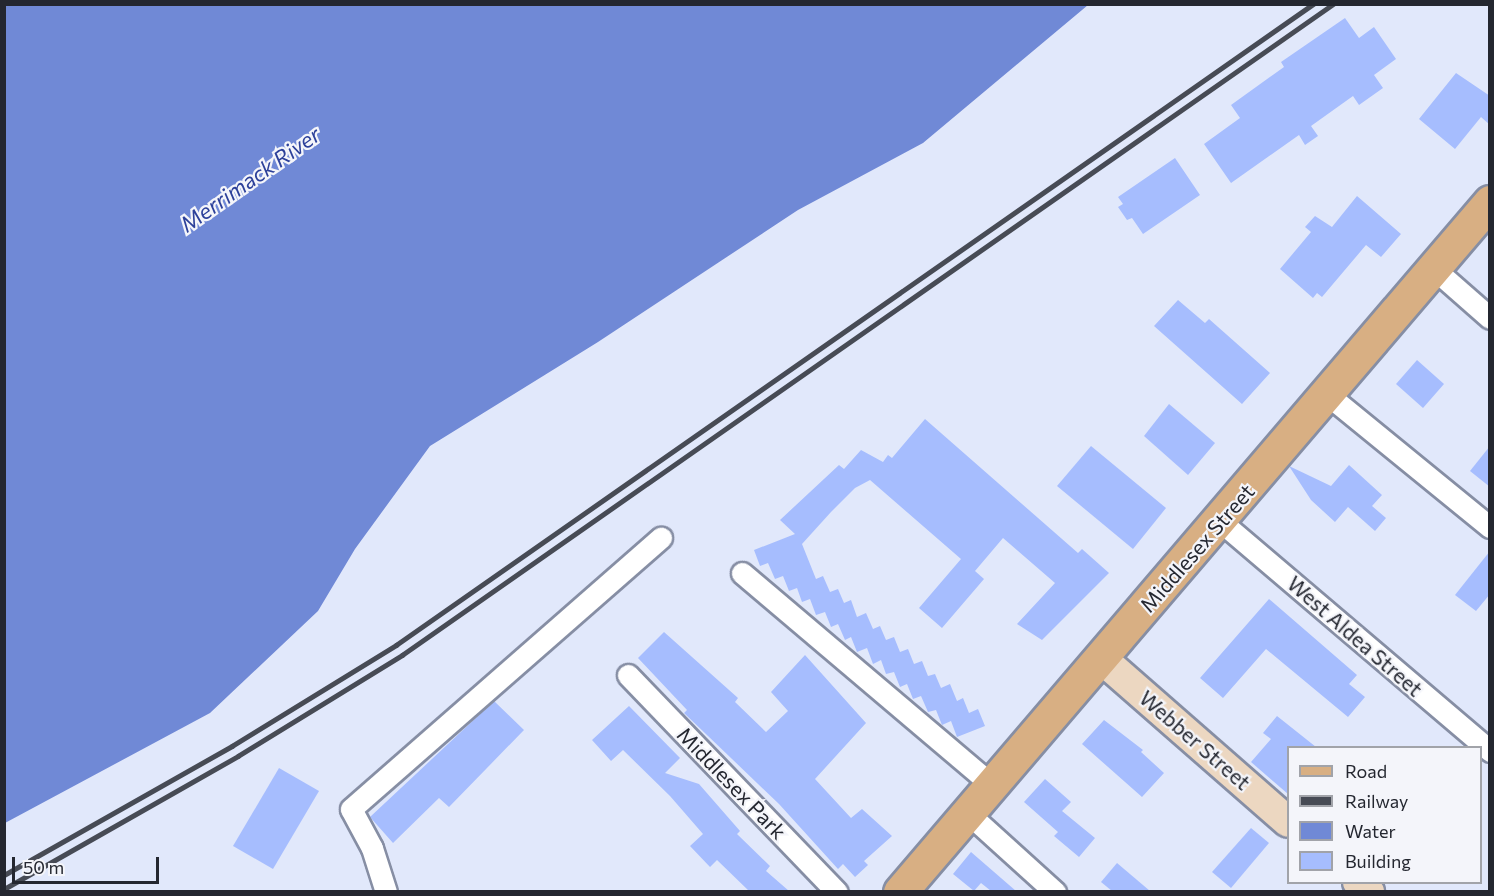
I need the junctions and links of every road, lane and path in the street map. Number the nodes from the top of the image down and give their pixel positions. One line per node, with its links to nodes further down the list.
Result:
1 (1490, 202): 2 (main road, Middlesex Street)
2 (1432, 267): 3 (street); 4 (main road, Middlesex Street)
3 (1490, 318)
4 (1328, 395): 5 (main road, Middlesex Street); 6 (street)
5 (1220, 521): 9 (main road, Middlesex Street); 11 (street, West Aldea Street)
6 (1490, 527)
7 (661, 538): 15 (street)
8 (742, 573): 12 (street)
9 (1102, 659): 12 (main road, Middlesex Street); 14 (street, Webber Street)
10 (628, 675): 16 (street, Middlesex Park)
11 (1490, 752)
12 (993, 786): 13 (main road, Middlesex Street)
13 (970, 815): 17 (main road, Middlesex Street); 18 (street)
14 (1287, 821)
15 (386, 891)
16 (837, 891)
17 (900, 891)
18 (1055, 891)

